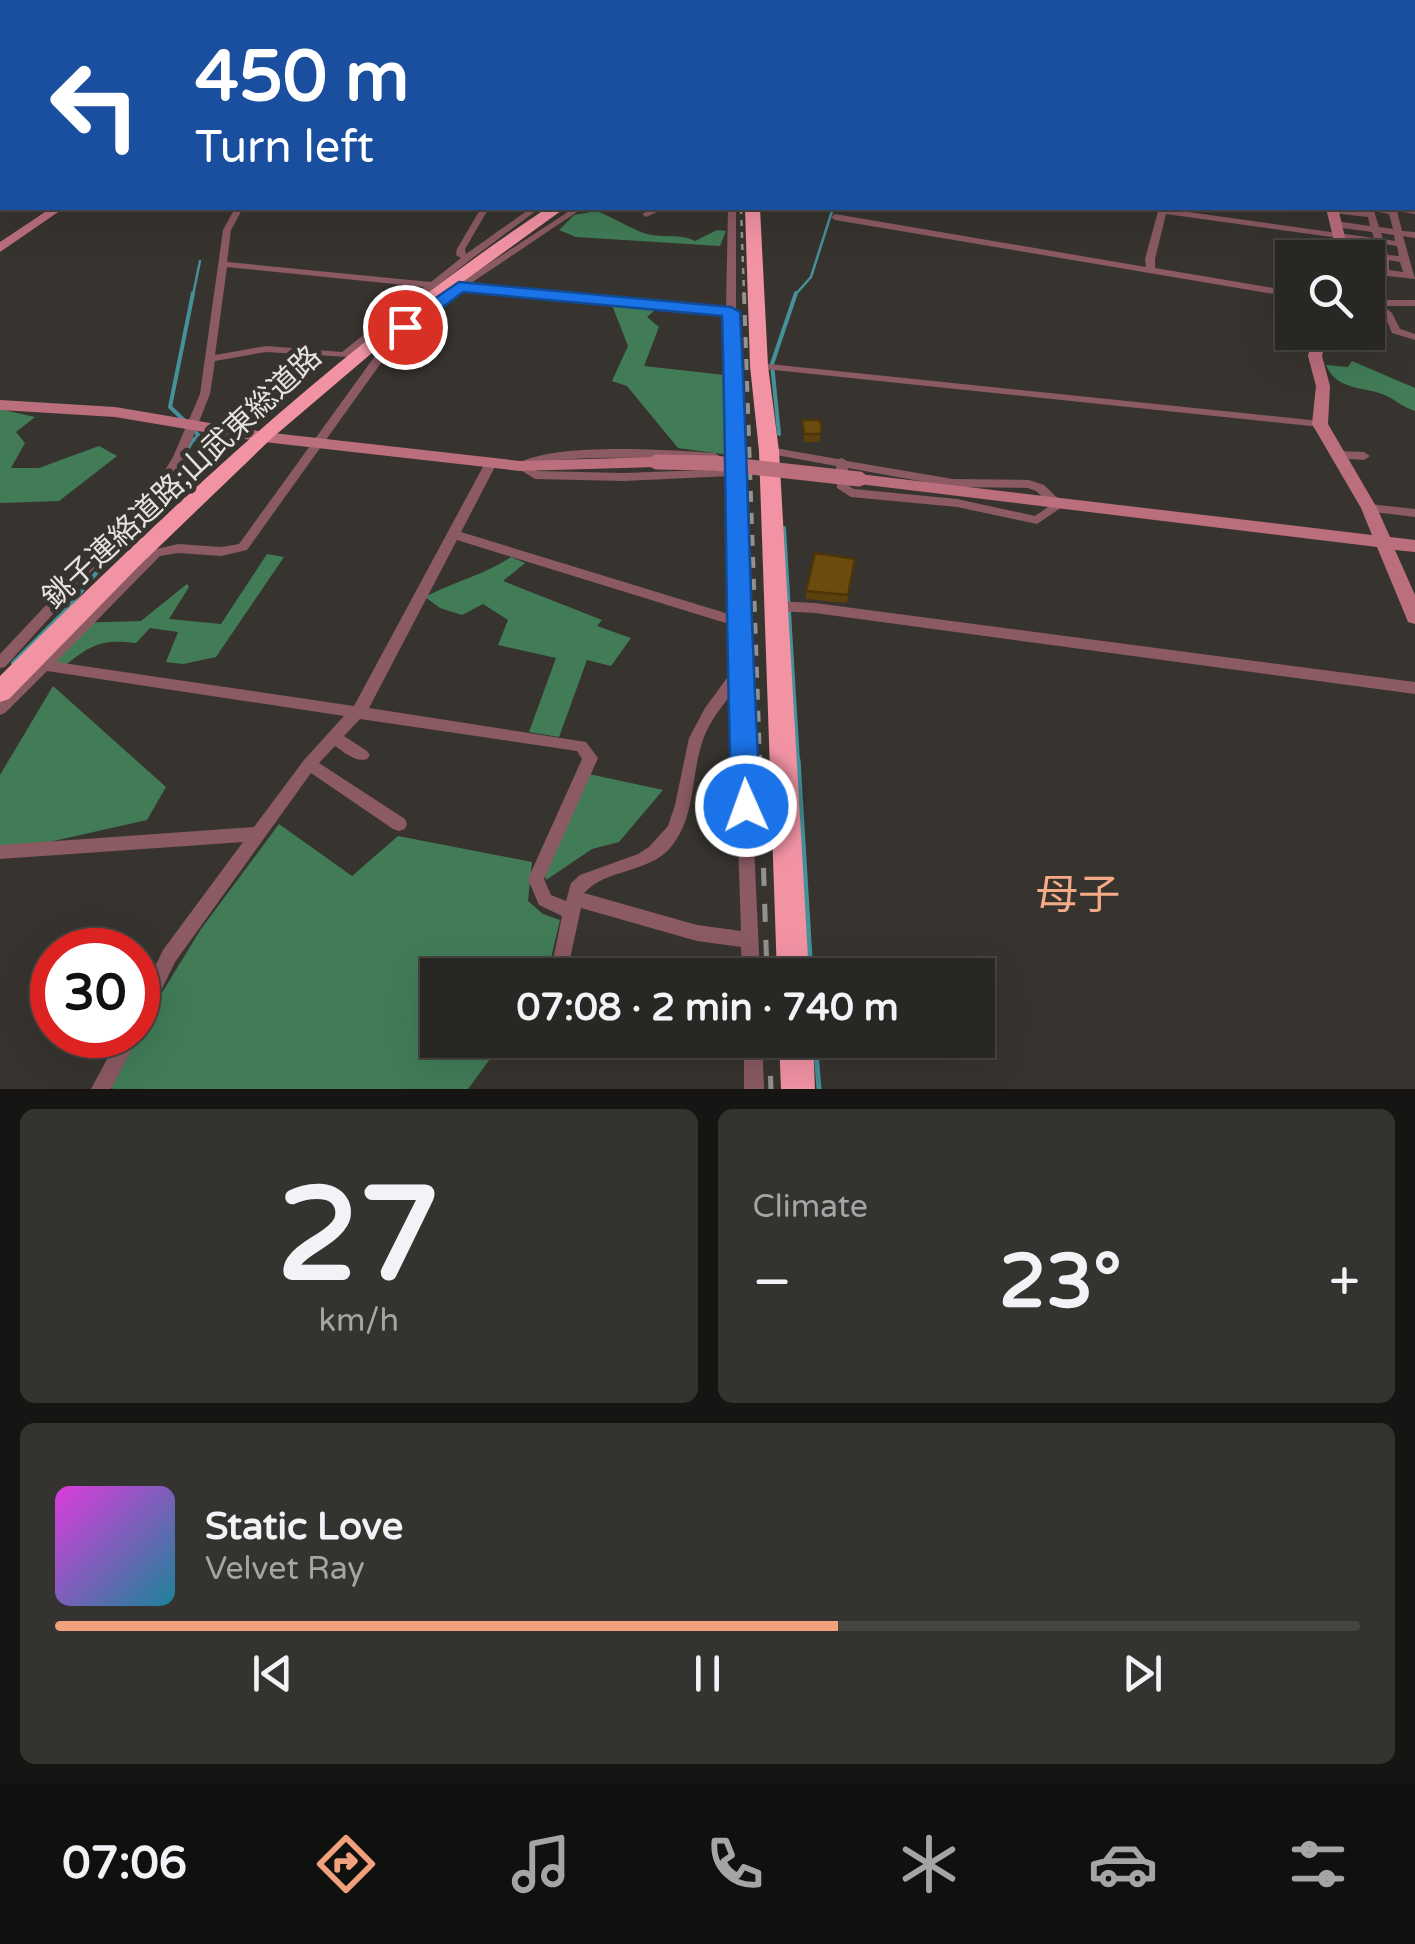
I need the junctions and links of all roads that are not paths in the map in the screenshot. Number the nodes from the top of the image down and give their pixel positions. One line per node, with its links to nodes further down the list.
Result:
1 (1088, 0): 2 (street)
2 (1120, 0)
3 (55, 210): 33 (street)
4 (238, 210): 37 (street)
5 (484, 210): 35 (street)
6 (533, 210): 35 (street)
7 (554, 210): 55 (highway, 銚子連絡道路;山武東総道路)
8 (575, 210): 42 (street)
9 (657, 210): 19 (street)
10 (732, 210): 46 (street)
11 (752, 210): 51 (highway)
12 (1162, 210): 38 (street)
13 (1170, 210): 24 (street)
14 (1332, 210): 24 (street)
15 (1337, 210): 18 (street)
16 (1370, 210): 20 (street)
17 (1392, 210): 25 (street)
18 (1352, 213): 20 (street); 22 (street)
19 (646, 214)
20 (1371, 215): 23 (street)
21 (835, 217): 38 (street)
22 (1356, 227): 23 (street); 24 (street); 27 (street)
23 (1374, 229): 25 (street); 30 (street)
24 (1337, 230): 27 (street); 28 (street)
25 (1398, 232): 26 (street); 32 (street)
26 (1415, 234)
27 (1359, 238): 29 (street)
28 (1340, 240)
29 (1372, 240)
30 (1378, 240)
31 (1385, 242): 32 (street)
32 (1401, 244): 36 (street)
33 (0, 248)
34 (1385, 257): 36 (street)
35 (467, 258): 41 (street)
36 (1405, 260): 40 (street)
37 (222, 264): 41 (street); 50 (street)
38 (1152, 268): 43 (street)
39 (1385, 274): 40 (street)
40 (1412, 276)
41 (434, 285): 50 (street)
42 (459, 287): 46 (street); 56 (street)
43 (1275, 291)
44 (1385, 302): 45 (street)
45 (1415, 303)
46 (731, 312): 63 (street)
47 (1385, 312): 48 (street)
48 (1415, 338)
49 (1316, 350): 53 (street)
50 (209, 358): 54 (street)
51 (769, 367): 53 (street); 59 (highway)
52 (0, 406): 54 (street)
53 (1320, 424): 57 (street)
54 (192, 427): 55 (street); 73 (street)
55 (264, 437): 56 (street); 77 (highway, 銚子連絡道路;山武東総道路)
56 (316, 444): 60 (street); 74 (street)
57 (1338, 455): 58 (street); 65 (street)
58 (1364, 456)
59 (769, 461): 61 (street); 63 (street); 70 (highway)
60 (491, 462): 62 (street); 67 (street)
61 (842, 462): 64 (street); 64 (street)
62 (520, 466): 63 (street); 63 (street); 64 (street, bridge)
63 (737, 467): 72 (street)
64 (1059, 505): 68 (street)
65 (1369, 508): 66 (street); 68 (street)
66 (1415, 513)
67 (452, 534): 72 (street); 79 (street)
68 (1386, 542): 69 (street); 71 (street)
69 (1415, 546)
70 (784, 606): 76 (street); 90 (highway)
71 (1415, 617)
72 (739, 622): 75 (street)
73 (1, 662)
74 (42, 665): 78 (street); 79 (street)
75 (739, 672): 86 (street); 87 (street)
76 (1415, 688)
77 (0, 692)
78 (0, 709)
79 (358, 712): 80 (street); 86 (street)
80 (333, 737): 81 (street); 82 (street)
81 (362, 755)
82 (310, 764): 83 (street); 84 (street)
83 (399, 824)
84 (257, 834): 85 (street); 91 (street)
85 (0, 852)
86 (572, 905): 87 (street); 88 (street)
87 (750, 940): 89 (street)
88 (561, 958)
89 (751, 958)
90 (792, 958)
91 (160, 975)
92 (118, 1058): 95 (street)
93 (753, 1058): 96 (street)
94 (797, 1058): 97 (highway)
95 (101, 1089)
96 (754, 1089)
97 (798, 1089)

